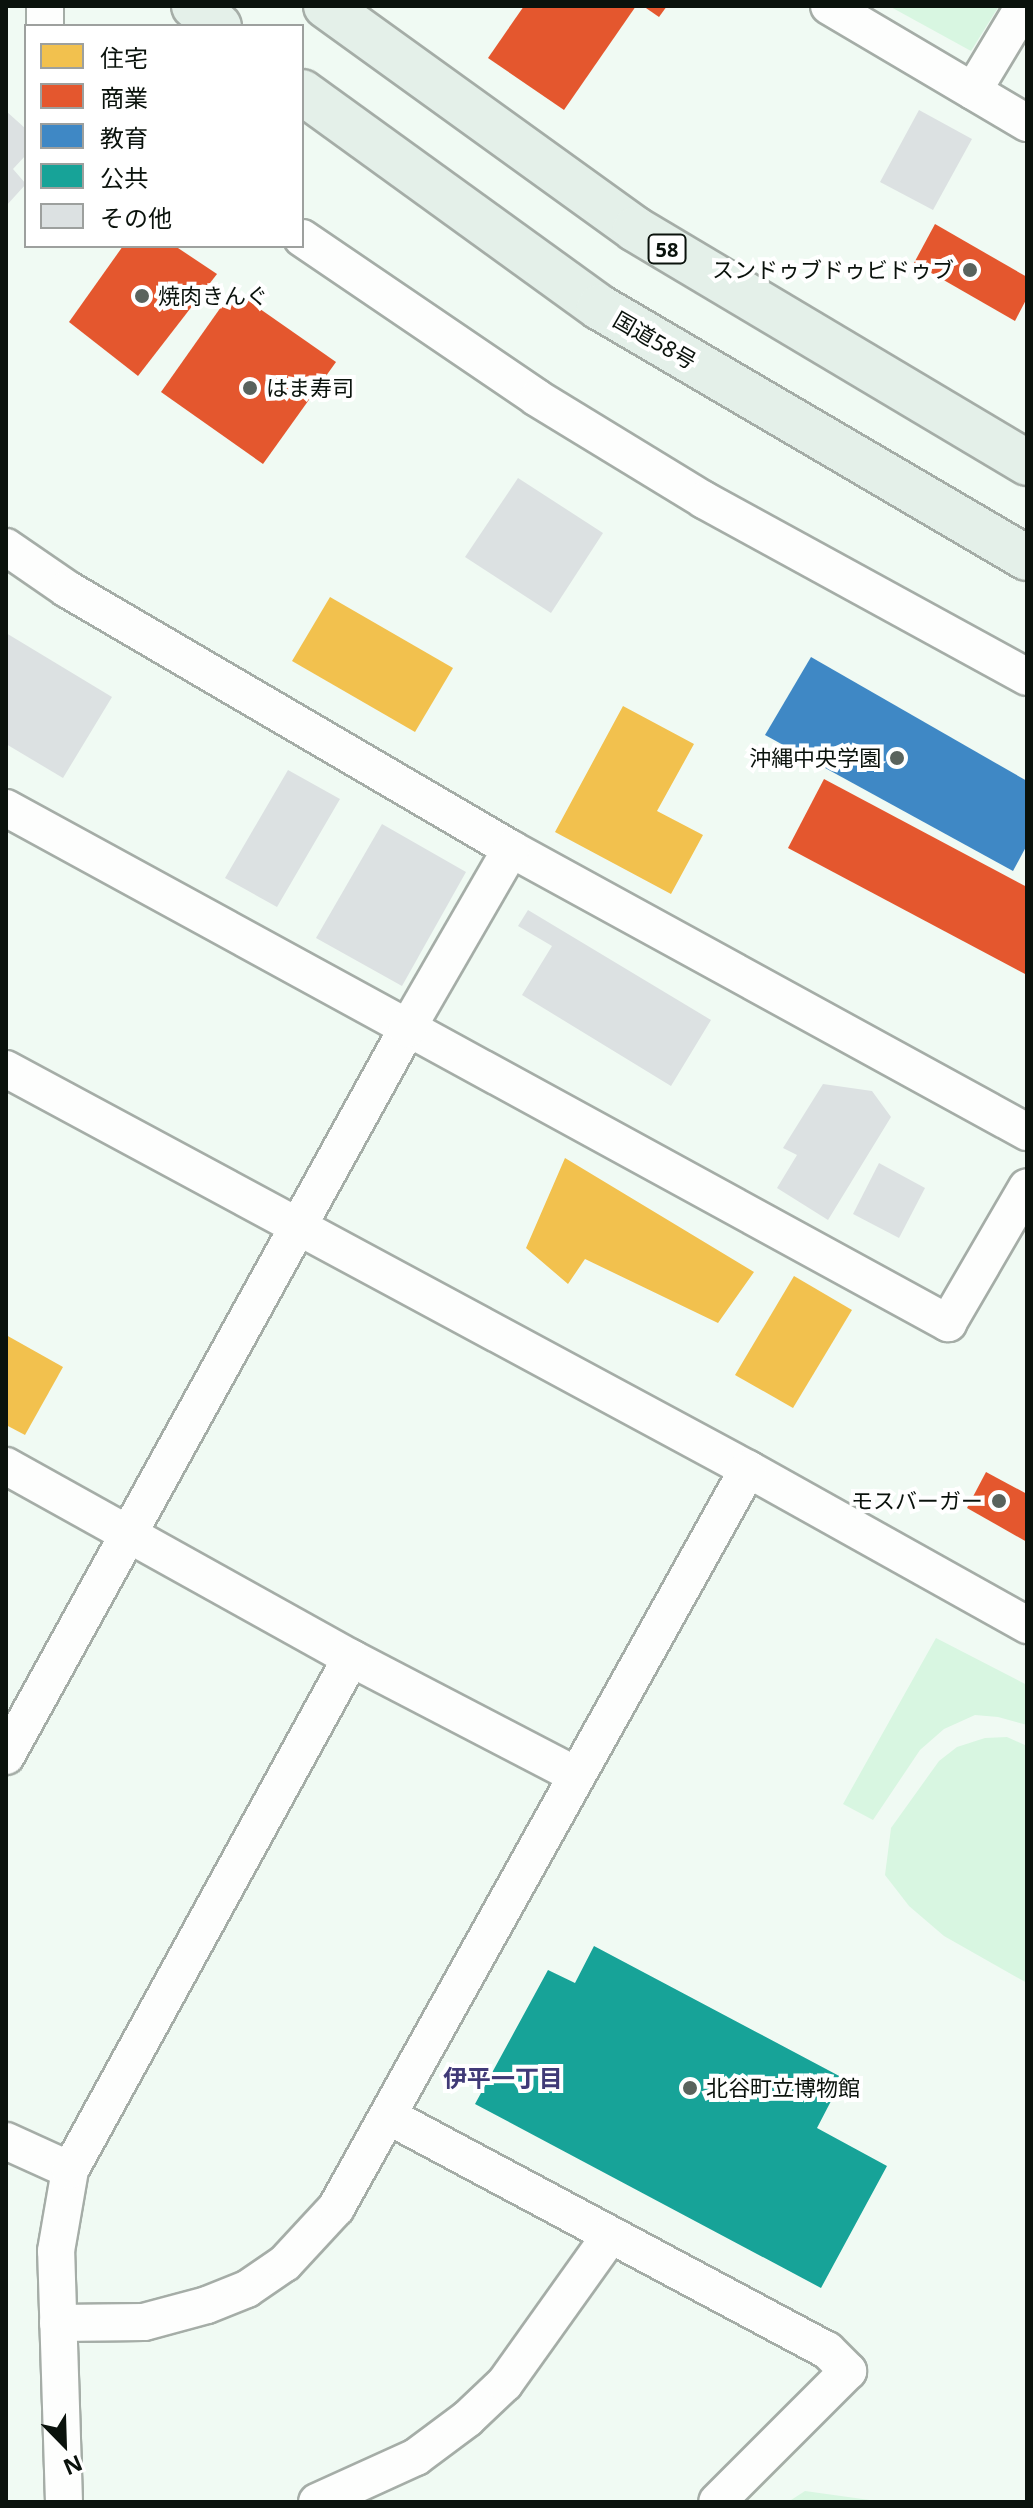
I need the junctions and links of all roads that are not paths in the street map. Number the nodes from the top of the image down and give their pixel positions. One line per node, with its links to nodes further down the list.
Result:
1 (194, 6): 5 (highway)
2 (326, 6): 10 (highway, 58)
3 (829, 6): 6 (street)
4 (1024, 6): 6 (street)
5 (216, 24)
6 (973, 91): 8 (street)
7 (304, 93): 12 (highway, 国道58号)
8 (1027, 123)
9 (304, 239): 13 (street)
10 (1027, 463)
11 (6, 547): 15 (street)
12 (1027, 558)
13 (1027, 677)
14 (6, 808): 16 (street)
15 (511, 849): 16 (street); 18 (street)
16 (407, 1029): 19 (street); 20 (street)
17 (6, 1069): 20 (street)
18 (1027, 1132)
19 (1027, 1187)
20 (297, 1228): 22 (street); 23 (street)
21 (6, 1466): 23 (street)
22 (748, 1469): 24 (street); 27 (street)
23 (129, 1533): 25 (street); 26 (street)
24 (1027, 1625)
25 (351, 1658): 27 (street); 30 (street)
26 (6, 1756)
27 (576, 1775): 28 (street)
28 (390, 2117): 31 (street); 32 (street)
29 (6, 2141): 30 (street)
30 (70, 2170): 32 (street)
31 (610, 2236): 34 (street); 35 (street)
32 (58, 2323): 33 (street)
33 (64, 2502)
34 (317, 2502)
35 (717, 2502)

